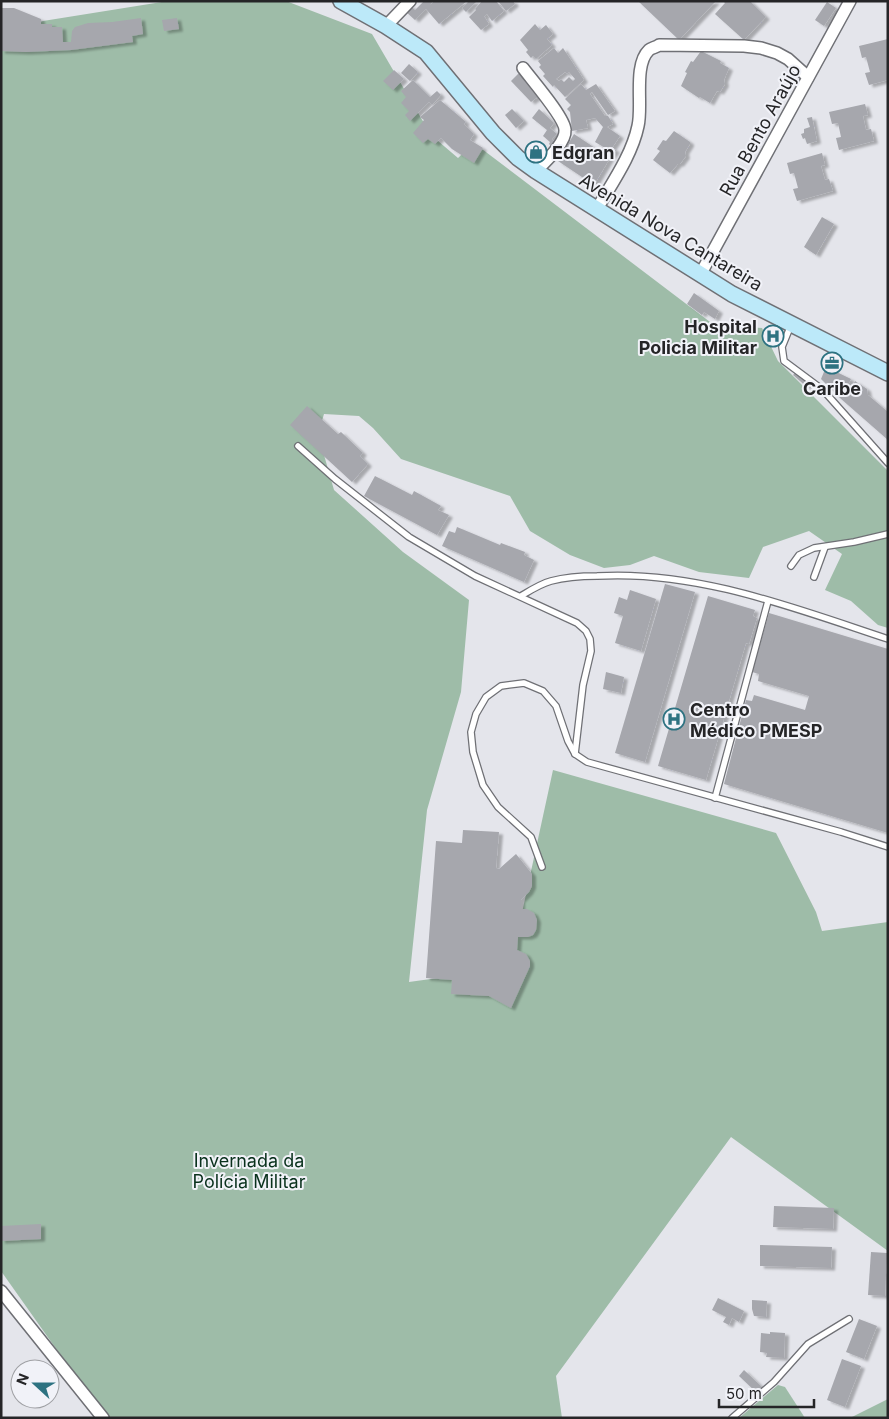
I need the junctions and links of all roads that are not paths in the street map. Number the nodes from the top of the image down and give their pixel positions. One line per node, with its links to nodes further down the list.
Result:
1 (341, 1): 4 (main road, Avenida Nova Cantareira)
2 (410, 1): 4 (street)
3 (850, 1): 6 (street, Rua Bento Araújo)
4 (386, 26): 7 (main road, Avenida Nova Cantareira)
5 (523, 68): 7 (street)
6 (808, 77): 8 (street); 9 (street, Rua Bento Araújo)
7 (536, 171): 8 (main road, Avenida Nova Cantareira)
8 (597, 209): 9 (main road, Avenida Nova Cantareira)
9 (700, 275): 10 (main road, Avenida Nova Cantareira)
10 (792, 325): 11 (main road, Avenida Nova Cantareira); 13 (lane)
11 (888, 373)
12 (298, 446): 18 (lane)
13 (888, 463)
14 (888, 534): 15 (lane)
15 (825, 547): 16 (lane); 17 (lane)
16 (791, 566)
17 (814, 577)
18 (521, 596): 19 (lane); 21 (lane)
19 (768, 601): 20 (lane); 22 (lane)
20 (888, 639)
21 (575, 754): 22 (lane); 24 (lane)
22 (715, 798): 23 (lane)
23 (888, 847)
24 (542, 867)
25 (1, 1291): 27 (street)
26 (849, 1319): 28 (lane)
27 (103, 1418)
28 (732, 1418)

